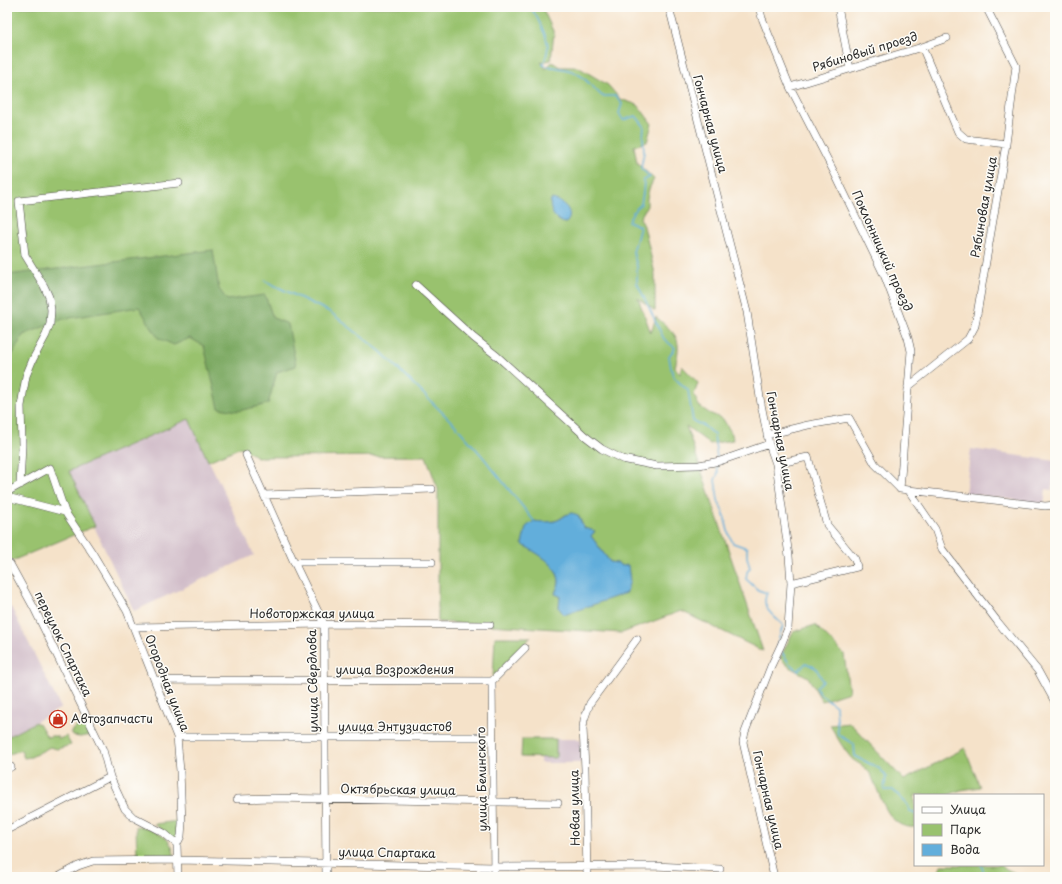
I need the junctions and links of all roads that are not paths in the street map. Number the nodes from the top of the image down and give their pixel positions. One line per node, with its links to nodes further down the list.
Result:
1 (669, 7): 13 (street, Гончарная улица)
2 (759, 7): 8 (street, Поклонницкий проезд)
3 (838, 7): 7 (street)
4 (986, 7): 9 (street, Рябиновая улица)
5 (947, 38): 6 (street, Рябиновый проезд)
6 (922, 47): 7 (street, Рябиновый проезд); 9 (street)
7 (850, 69): 8 (street, Рябиновый проезд)
8 (789, 84): 12 (street, Поклонницкий проезд)
9 (1006, 144): 12 (street, Рябиновая улица)
10 (178, 184): 17 (street)
11 (416, 285): 14 (street)
12 (908, 387): 19 (street, Поклонницкий проезд)
13 (768, 435): 14 (street, Гончарная улица); 19 (street)
14 (769, 444): 16 (street, Гончарная улица)
15 (246, 455): 22 (street, улица Свердлова)
16 (776, 464): 29 (street, Гончарная улица); 29 (street)
17 (20, 485): 21 (street); 25 (street, Огородная улица)
18 (432, 489): 22 (street)
19 (900, 489): 20 (street)
20 (909, 491): 24 (street); 38 (street)
21 (7, 492)
22 (264, 495): 26 (street, улица Свердлова)
23 (7, 497): 25 (street)
24 (1055, 505)
25 (65, 512): 32 (street, Огородная улица)
26 (294, 562): 27 (street); 30 (street, улица Свердлова)
27 (432, 562)
28 (10, 564): 42 (street, переулок Спартака)
29 (791, 583): 59 (street, Гончарная улица)
30 (324, 624): 31 (street, Новоторжская улица); 32 (street, Новоторжская улица); 36 (street, улица Свердлова)
31 (490, 625)
32 (134, 627): 35 (street, Огородная улица)
33 (637, 639): 51 (street, Новая улица)
34 (525, 648): 37 (street)
35 (155, 680): 36 (street, улица Возрождения); 39 (street, Огородная улица)
36 (324, 681): 37 (street, улица Возрождения); 41 (street, улица Свердлова)
37 (492, 681): 40 (street, улица Белинского)
38 (1055, 702)
39 (177, 737): 41 (street, улица Энтузиастов); 48 (street, Огородная улица)
40 (492, 737): 41 (street, улица Энтузиастов); 45 (street, улица Белинского)
41 (324, 738): 44 (street, улица Свердлова)
42 (110, 777): 47 (street); 48 (street, переулок Спартака)
43 (237, 799): 44 (street, Октябрьская улица)
44 (325, 800): 45 (street, Октябрьская улица); 50 (street, улица Свердлова)
45 (494, 802): 46 (street, Октябрьская улица); 52 (street, улица Белинского)
46 (558, 803)
47 (7, 830)
48 (177, 844): 49 (street, Огородная улица)
49 (178, 860): 50 (street, улица Спартака); 54 (street, улица Спартака); 55 (street, Огородная улица)
50 (326, 863): 52 (street, улица Спартака); 56 (street, улица Свердлова)
51 (586, 866): 52 (street, улица Спартака); 53 (street, улица Спартака); 58 (street, Новая улица)
52 (494, 867): 57 (street, улица Белинского)
53 (720, 869)
54 (58, 877)
55 (178, 877)
56 (326, 877)
57 (494, 877)
58 (587, 877)
59 (774, 877)

